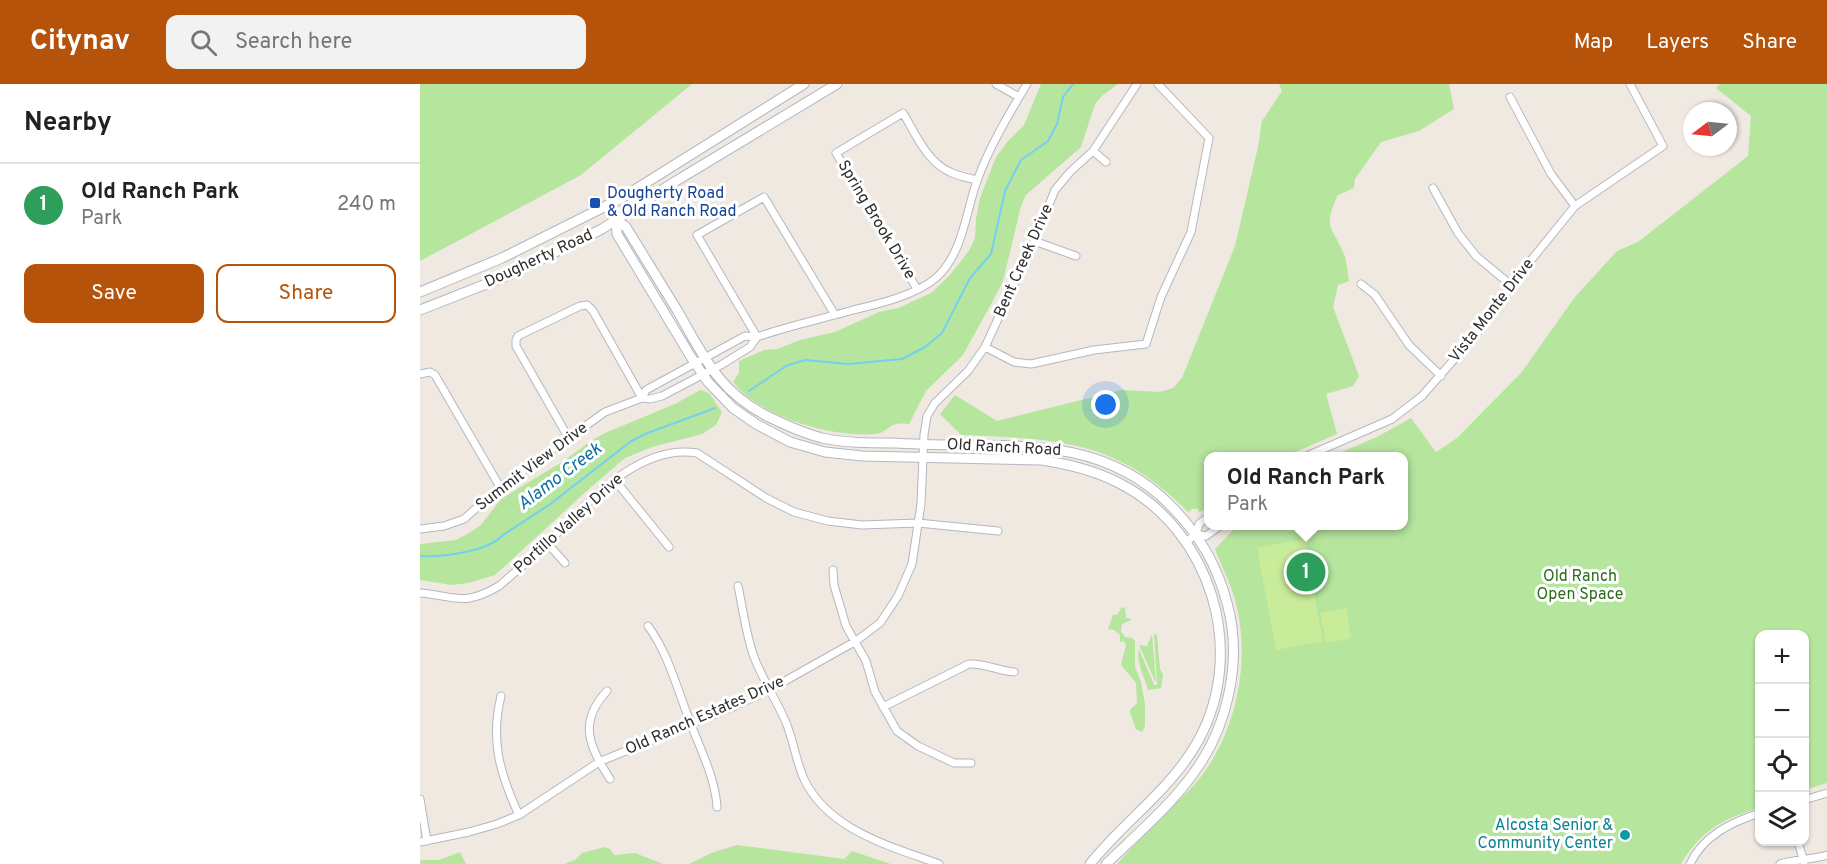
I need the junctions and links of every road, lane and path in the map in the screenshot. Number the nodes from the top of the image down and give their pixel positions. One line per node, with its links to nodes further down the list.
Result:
1 (804, 84): 14 (street, Dougherty Road)
2 (837, 84): 16 (street, Dougherty Road)
3 (996, 84): 8 (street)
4 (1028, 84): 8 (street, Summit View Drive)
5 (1137, 84): 10 (street, Bent Creek Drive)
6 (1158, 84): 26 (street)
7 (1630, 84): 15 (street, Vista Monte Drive)
8 (1019, 97): 12 (street, Summit View Drive)
9 (1510, 98): 15 (street)
10 (1094, 151): 11 (street); 17 (street, Bent Creek Drive)
11 (1106, 162)
12 (977, 180): 21 (street, Summit View Drive); 21 (street, Spring Brook Drive)
13 (1433, 188): 20 (street)
14 (607, 206): 16 (street, Old Ranch Road); 22 (street, Dougherty Road)
15 (1575, 206): 20 (street, Vista Monte Drive)
16 (616, 220): 23 (street, Dougherty Road); 27 (street, Old Ranch Road); 28 (street, Old Ranch Road)
17 (1034, 241): 18 (street); 26 (street, Bent Creek Drive)
18 (1076, 256)
19 (1361, 284): 32 (street)
20 (1511, 285): 32 (street, Vista Monte Drive)
21 (917, 289): 24 (street, Summit View Drive)
22 (420, 292)
23 (420, 310)
24 (835, 315): 25 (street, Summit View Drive); 25 (street)
25 (757, 337): 27 (street, Summit View Drive); 29 (street, Summit View Drive)
26 (985, 347): 35 (street, Bent Creek Drive)
27 (705, 358): 28 (street, Summit View Drive); 29 (street, Old Ranch Road)
28 (695, 364): 31 (street, Old Ranch Road); 33 (street, Summit View Drive)
29 (711, 369): 31 (street, Summit View Drive); 35 (street, Old Ranch Road)
30 (420, 374): 39 (street)
31 (702, 374): 33 (street, Summit View Drive); 37 (street, Old Ranch Road)
32 (1441, 376): 36 (street, Vista Monte Drive)
33 (642, 398): 34 (street, Summit View Drive); 34 (street)
34 (568, 437): 39 (street, Summit View Drive)
35 (924, 444): 37 (street, Old Ranch Estates Drive); 45 (street, Old Ranch Road)
36 (1316, 452)
37 (924, 456): 41 (street, Old Ranch Estates Drive); 46 (street, Old Ranch Road)
38 (614, 479): 41 (street, Portillo Valley Drive); 47 (street, Portillo Valley Drive); 48 (street)
39 (500, 487): 42 (street, Summit View Drive)
40 (1204, 520): 45 (street)
41 (918, 523): 44 (street, Portillo Valley Drive); 54 (street, Old Ranch Estates Drive)
42 (420, 529)
43 (1214, 530): 45 (street)
44 (998, 531)
45 (1196, 534): 46 (street); 76 (street, Old Ranch Road)
46 (1186, 542): 75 (street, Old Ranch Road)
47 (547, 543): 49 (street); 52 (street, Portillo Valley Drive)
48 (669, 547)
49 (566, 562)
50 (833, 570): 54 (street)
51 (738, 586): 56 (street)
52 (420, 593)
53 (648, 626): 60 (street)
54 (856, 642): 56 (street, Old Ranch Estates Drive); 59 (street)
55 (1014, 672): 59 (street)
56 (769, 690): 60 (street, Old Ranch Estates Drive); 74 (street)
57 (607, 691): 61 (street)
58 (501, 696): 68 (street)
59 (883, 707): 62 (street)
60 (690, 723): 61 (street, Old Ranch Estates Drive); 67 (street)
61 (599, 762): 63 (street); 68 (street, Old Ranch Estates Drive)
62 (971, 763)
63 (610, 779)
64 (1827, 793): 65 (street)
65 (1809, 798)
66 (420, 799): 70 (street)
67 (717, 807)
68 (519, 815): 70 (street, Old Ranch Estates Drive)
69 (1755, 815): 77 (street)
70 (423, 841)
71 (1799, 846): 73 (street)
72 (1827, 855): 73 (street)
73 (1804, 862): 78 (street)
74 (939, 864)
75 (1090, 864)
76 (1106, 864)
77 (1690, 864)
78 (1780, 864)

